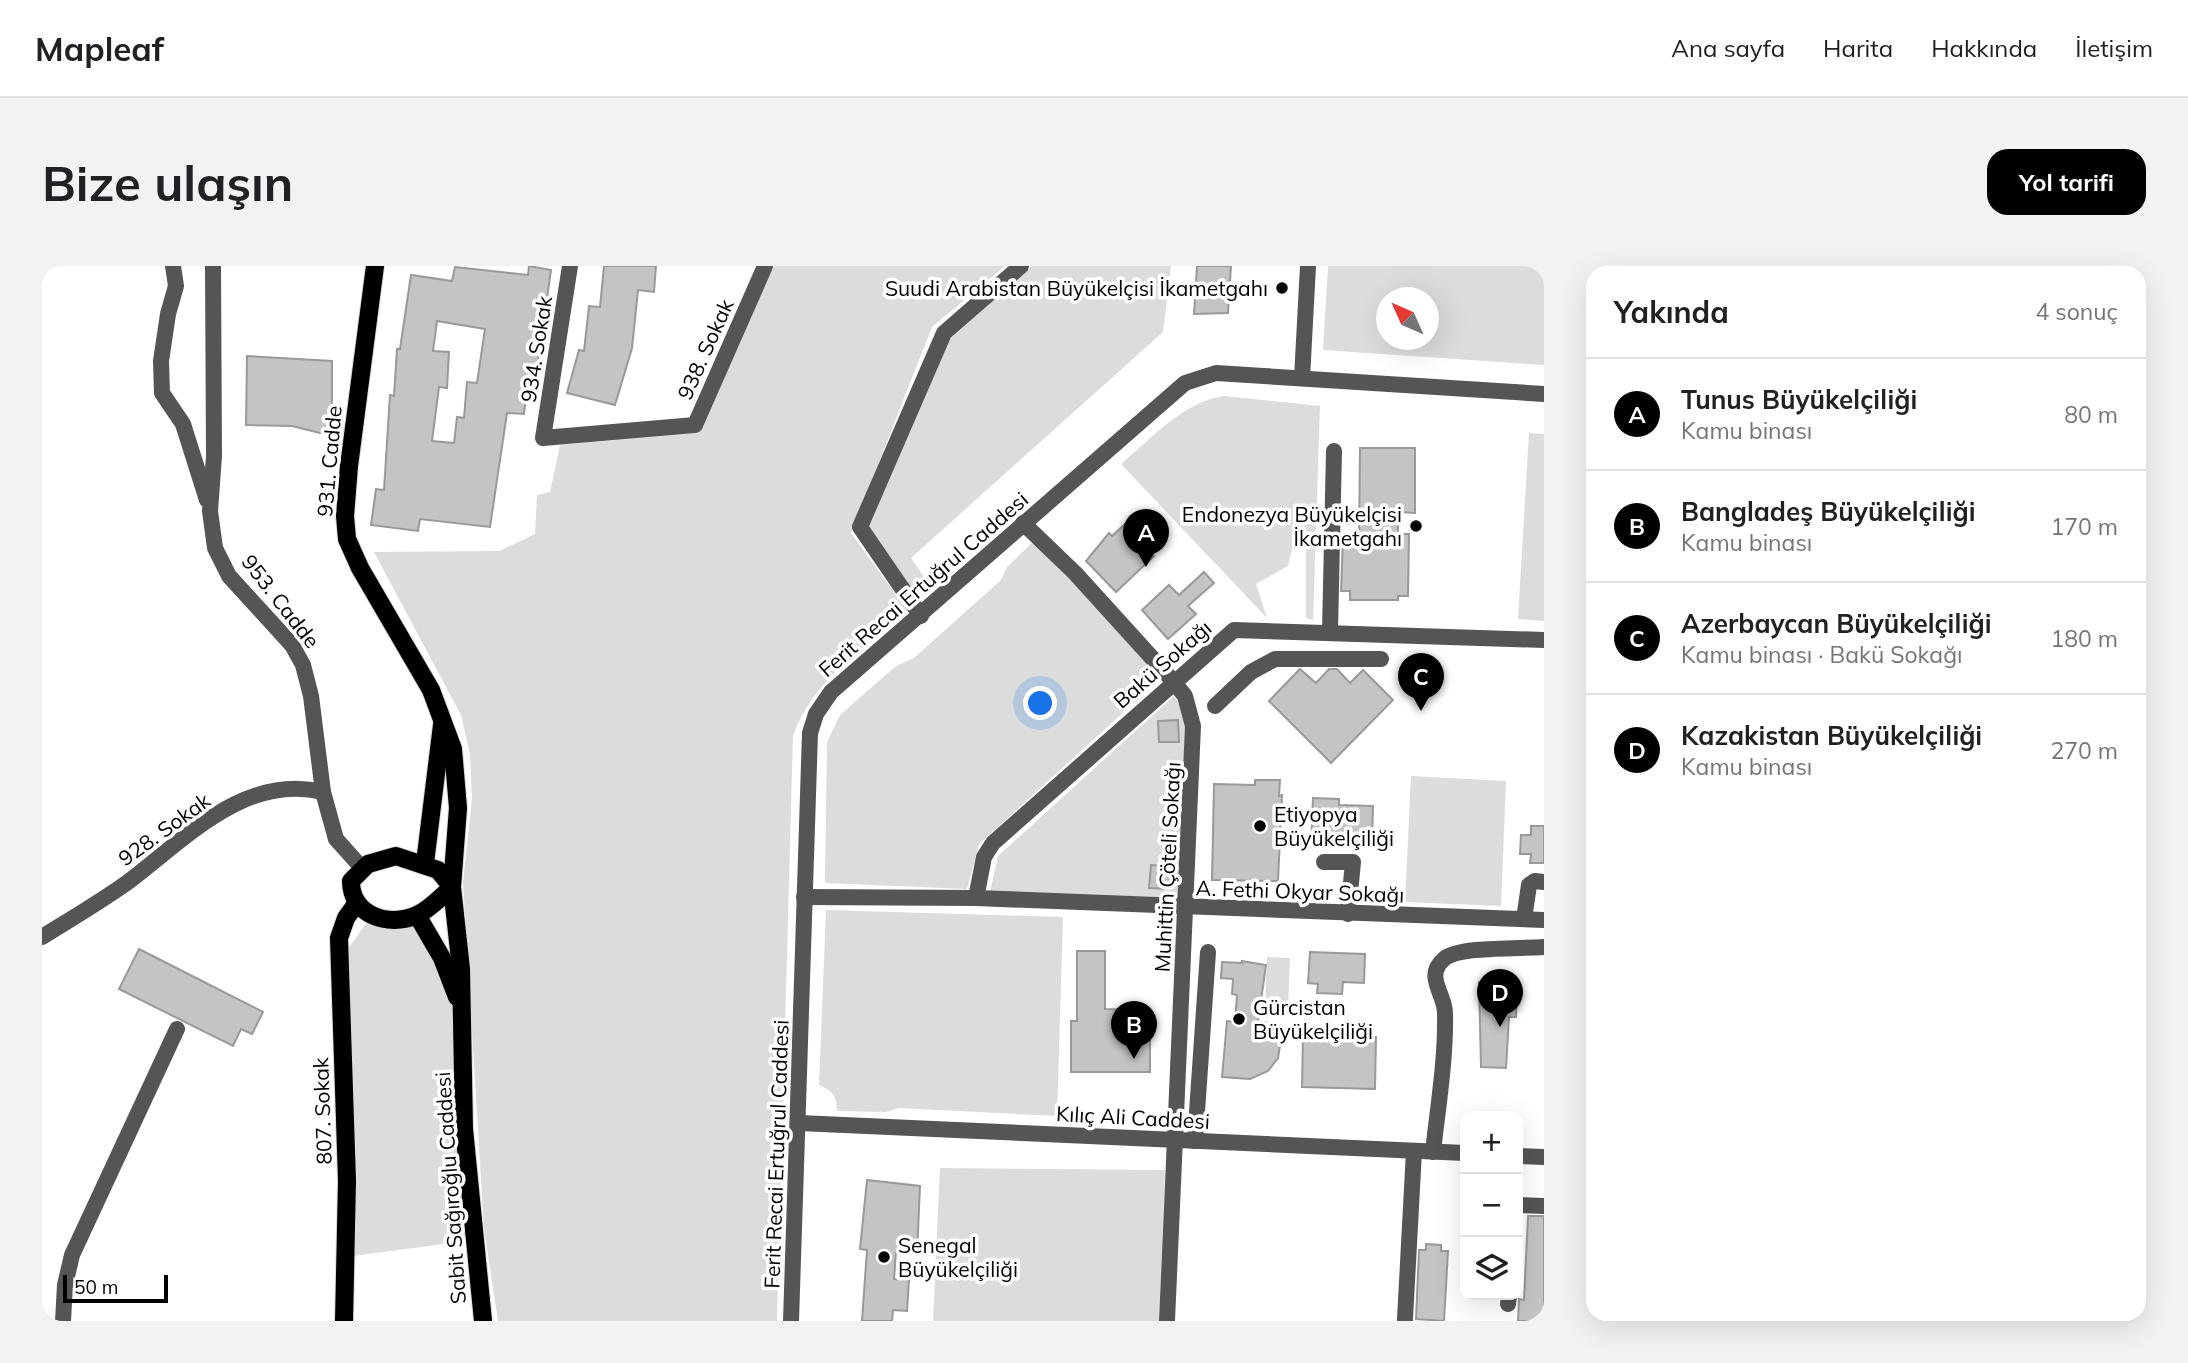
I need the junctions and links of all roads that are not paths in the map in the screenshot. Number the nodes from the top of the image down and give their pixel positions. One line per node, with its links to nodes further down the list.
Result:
1 (173, 266): 12 (street)
2 (213, 266): 12 (street, 953. Cadde)
3 (375, 266): 22 (main road, 931. Cadde)
4 (570, 266): 10 (street, 934. Sokak)
5 (765, 266): 10 (street, 938. Sokak)
6 (1021, 266): 14 (street)
7 (1308, 266): 8 (street)
8 (1303, 378): 9 (street, Ferit Recai Ertuğrul Caddesi); 13 (street, Ferit Recai Ertuğrul Caddesi)
9 (1544, 394)
10 (543, 438)
11 (1334, 451): 16 (street)
12 (210, 511): 23 (street, 953. Cadde)
13 (1023, 523): 14 (street, Ferit Recai Ertuğrul Caddesi); 20 (street, Muhittin Çöteli Sokağı)
14 (921, 616): 29 (street, Ferit Recai Ertuğrul Caddesi)
15 (1284, 629): 16 (street, Bakü Sokağı); 18 (street); 20 (street, Bakü Sokağı)
16 (1330, 631): 17 (street, Bakü Sokağı)
17 (1544, 640)
18 (1281, 659): 19 (street); 21 (street)
19 (1381, 659)
20 (1172, 681): 30 (street, Bakü Sokağı); 32 (street, Muhittin Çöteli Sokağı)
21 (1215, 706)
22 (442, 722): 25 (main road, 931. Cadde); 28 (main road, 931. Cadde)
23 (323, 792): 26 (street, 953. Cadde); 37 (street, 928. Sokak)
24 (1324, 862): 33 (street)
25 (425, 863): 26 (main road); 28 (main road)
26 (362, 868): 31 (main road)
27 (1544, 881): 35 (street)
28 (452, 887): 34 (main road); 40 (main road, Sabit Sağıroğlu Caddesi)
29 (804, 897): 30 (street, A. Fethi Okyar Sokağı); 42 (street, Ferit Recai Ertuğrul Caddesi)
30 (976, 898): 32 (street, A. Fethi Okyar Sokağı)
31 (356, 904): 34 (main road); 54 (main road, 807. Sokak)
32 (1185, 908): 33 (street, A. Fethi Okyar Sokağı); 43 (street, Muhittin Çöteli Sokağı)
33 (1348, 914): 35 (street, A. Fethi Okyar Sokağı)
34 (416, 915): 40 (main road, Sabit Sağıroğlu Caddesi)
35 (1524, 919): 36 (street, A. Fethi Okyar Sokağı)
36 (1544, 920)
37 (42, 937)
38 (1544, 947): 46 (street)
39 (1208, 951): 44 (street)
40 (462, 1010): 55 (main road, Sabit Sağıroğlu Caddesi)
41 (177, 1029): 53 (street)
42 (799, 1123): 43 (street, Kılıç Ali Caddesi); 56 (street, Ferit Recai Ertuğrul Caddesi)
43 (1174, 1140): 44 (street, Kılıç Ali Caddesi); 57 (street, Muhittin Çöteli Sokağı)
44 (1195, 1141): 45 (street, Kılıç Ali Caddesi)
45 (1414, 1151): 46 (street, Kılıç Ali Caddesi); 52 (street)
46 (1433, 1152): 47 (street, Kılıç Ali Caddesi)
47 (1460, 1153)
48 (1523, 1156): 49 (street)
49 (1544, 1157)
50 (1523, 1205): 51 (street)
51 (1544, 1206)
52 (1405, 1319)
53 (63, 1321)
54 (344, 1321)
55 (483, 1321)
56 (791, 1321)
57 (1167, 1321)

